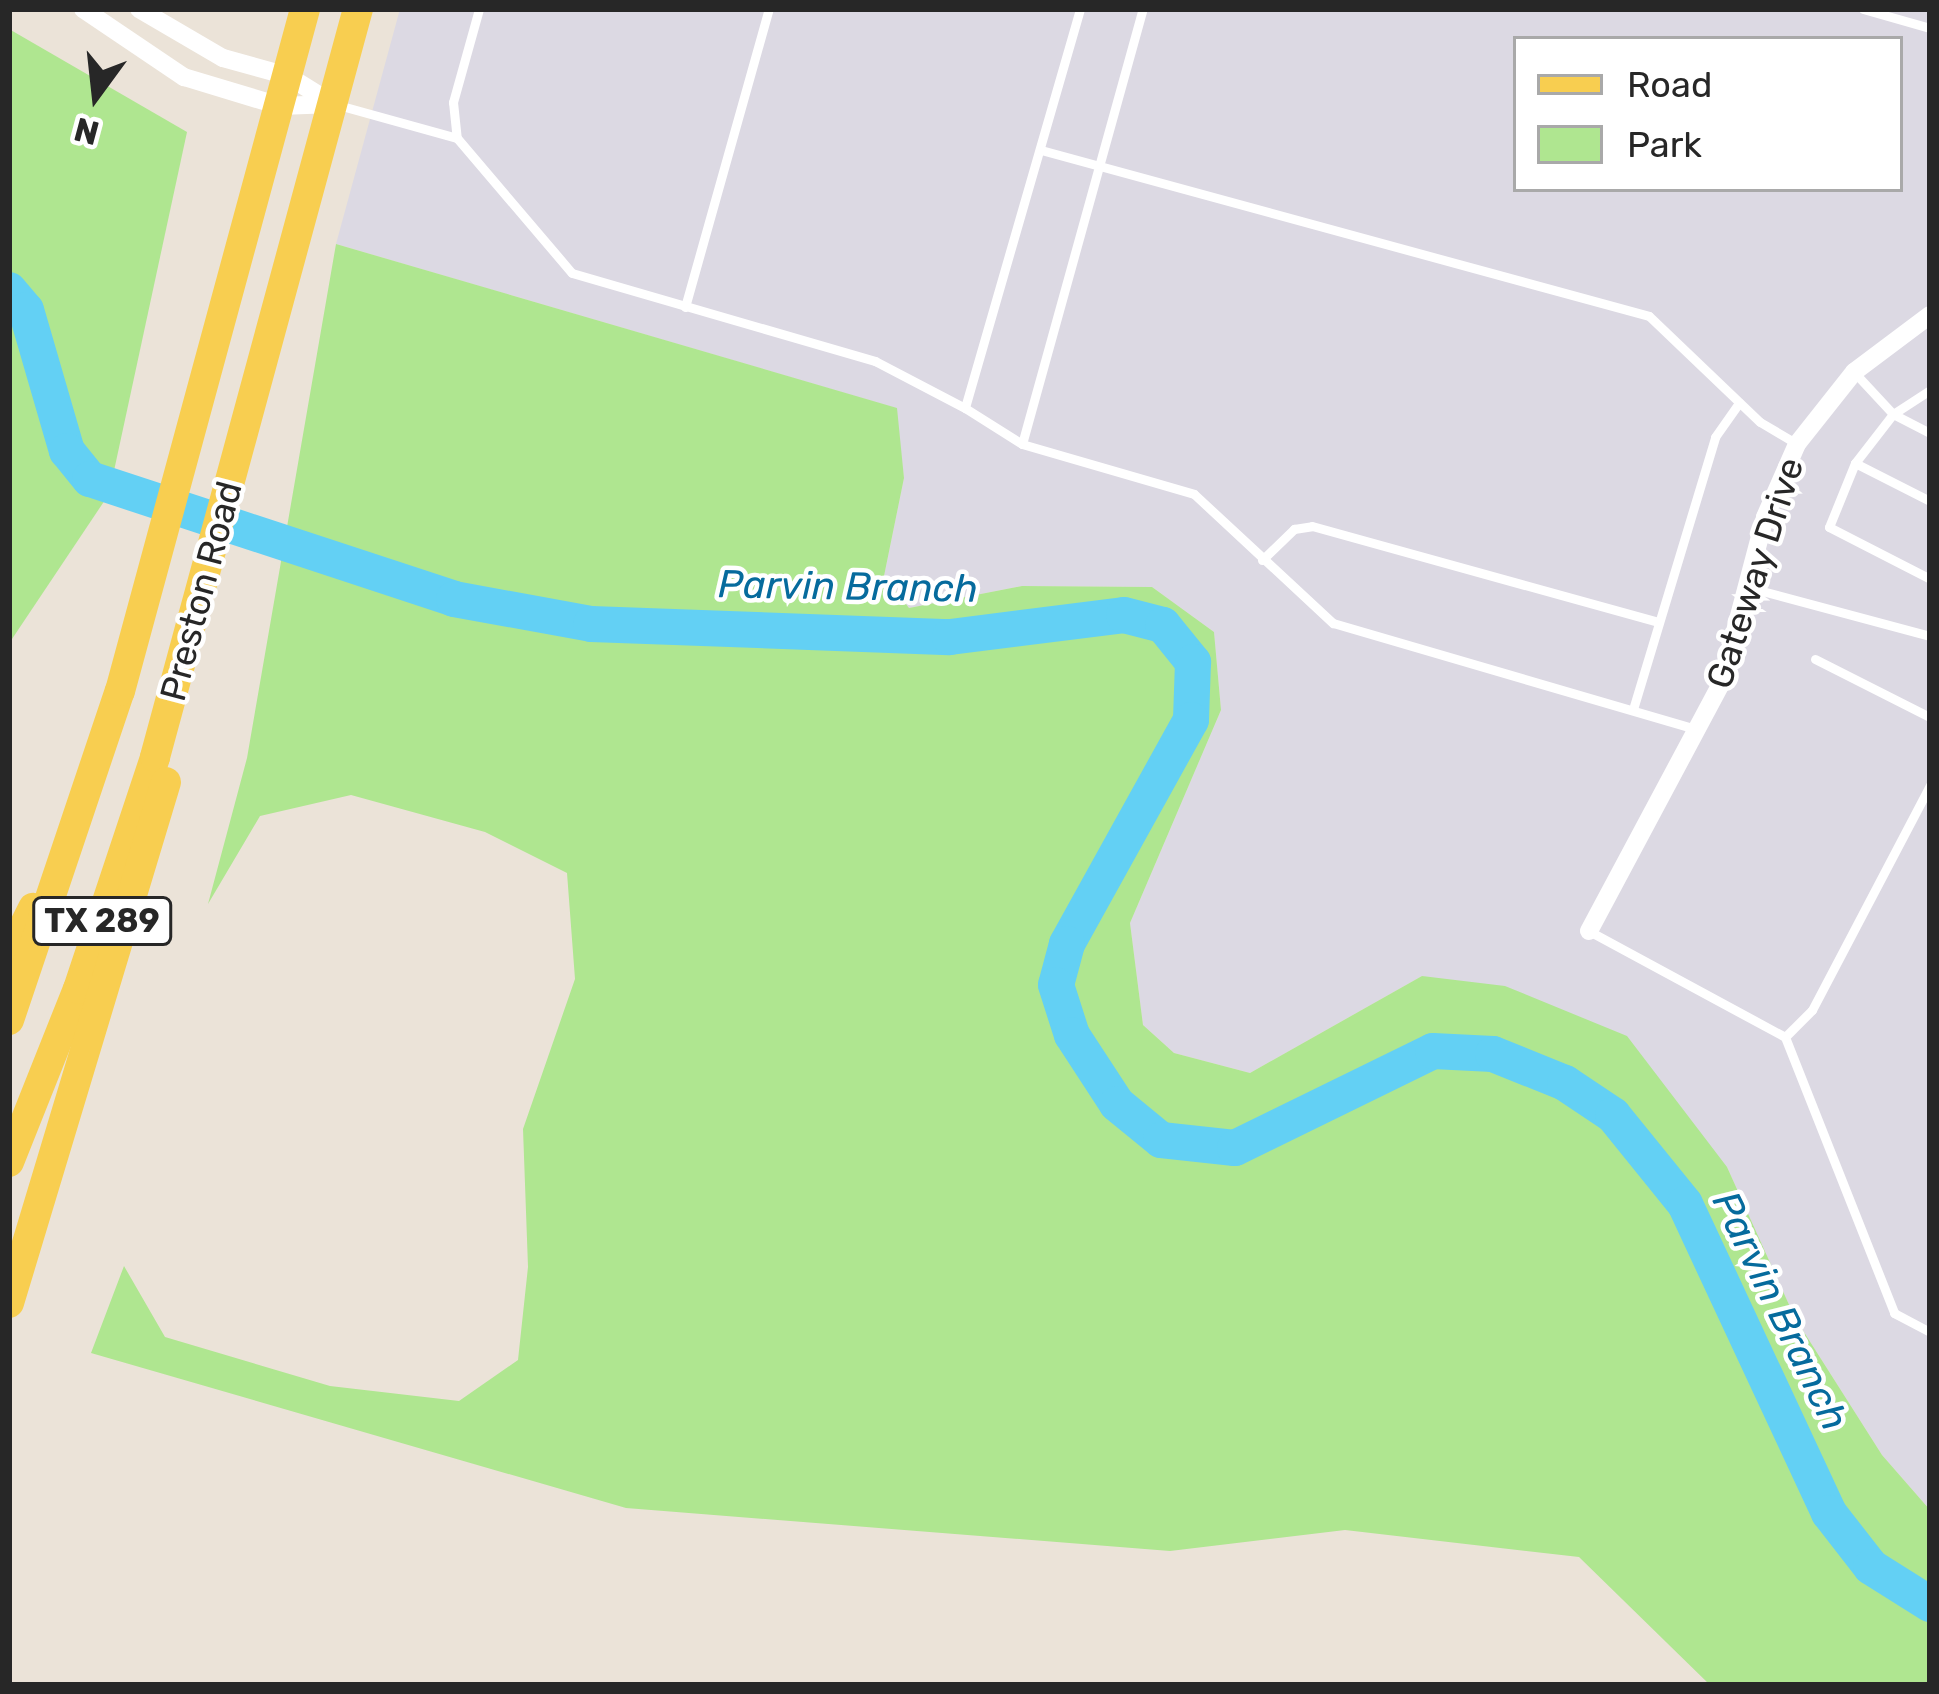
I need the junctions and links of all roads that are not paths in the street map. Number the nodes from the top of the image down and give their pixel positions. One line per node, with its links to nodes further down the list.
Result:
1 (83, 9): 11 (street)
2 (139, 9): 11 (street)
3 (305, 9): 11 (main road, Preston Road / TX 289)
4 (358, 9): 12 (main road, Preston Road / TX 289)
5 (478, 9): 13 (lane)
6 (769, 9): 16 (lane)
7 (1080, 9): 14 (lane)
8 (1144, 9): 15 (lane)
9 (1863, 9): 10 (lane)
10 (1930, 28)
11 (284, 91): 12 (street); 12 (street); 35 (main road, Preston Road / TX 289)
12 (333, 104): 13 (lane); 34 (main road, Preston Road / TX 289)
13 (457, 138): 16 (lane)
14 (1041, 150): 15 (lane); 21 (lane)
15 (1100, 166): 20 (lane); 24 (lane)
16 (685, 307): 21 (lane)
17 (1930, 315): 18 (street, Gateway Drive)
18 (1854, 372): 22 (lane); 25 (street, Gateway Drive)
19 (1930, 390): 22 (lane)
20 (1739, 403): 25 (lane); 31 (lane)
21 (965, 408): 24 (lane)
22 (1893, 414): 23 (lane); 26 (lane)
23 (1930, 434)
24 (1022, 444): 28 (lane)
25 (1797, 444): 30 (street, Gateway Drive)
26 (1855, 463): 27 (lane); 29 (lane)
27 (1930, 501)
28 (1262, 560): 31 (lane); 36 (lane)
29 (1930, 579)
30 (1747, 587): 32 (lane); 38 (street, Gateway Drive)
31 (1658, 622): 36 (lane)
32 (1930, 636)
33 (1815, 659): 37 (lane)
34 (179, 674): 44 (main road, Preston Road / TX 289); 45 (main road)
35 (120, 691): 41 (main road); 42 (main road, Preston Road / TX 289)
36 (1634, 706): 38 (lane)
37 (1930, 717)
38 (1698, 730): 40 (street, Gateway Drive)
39 (1930, 785): 43 (lane)
40 (1589, 931): 43 (lane)
41 (9, 956)
42 (9, 1021)
43 (1785, 1037): 46 (lane)
44 (9, 1162)
45 (9, 1303)
46 (1930, 1332)

